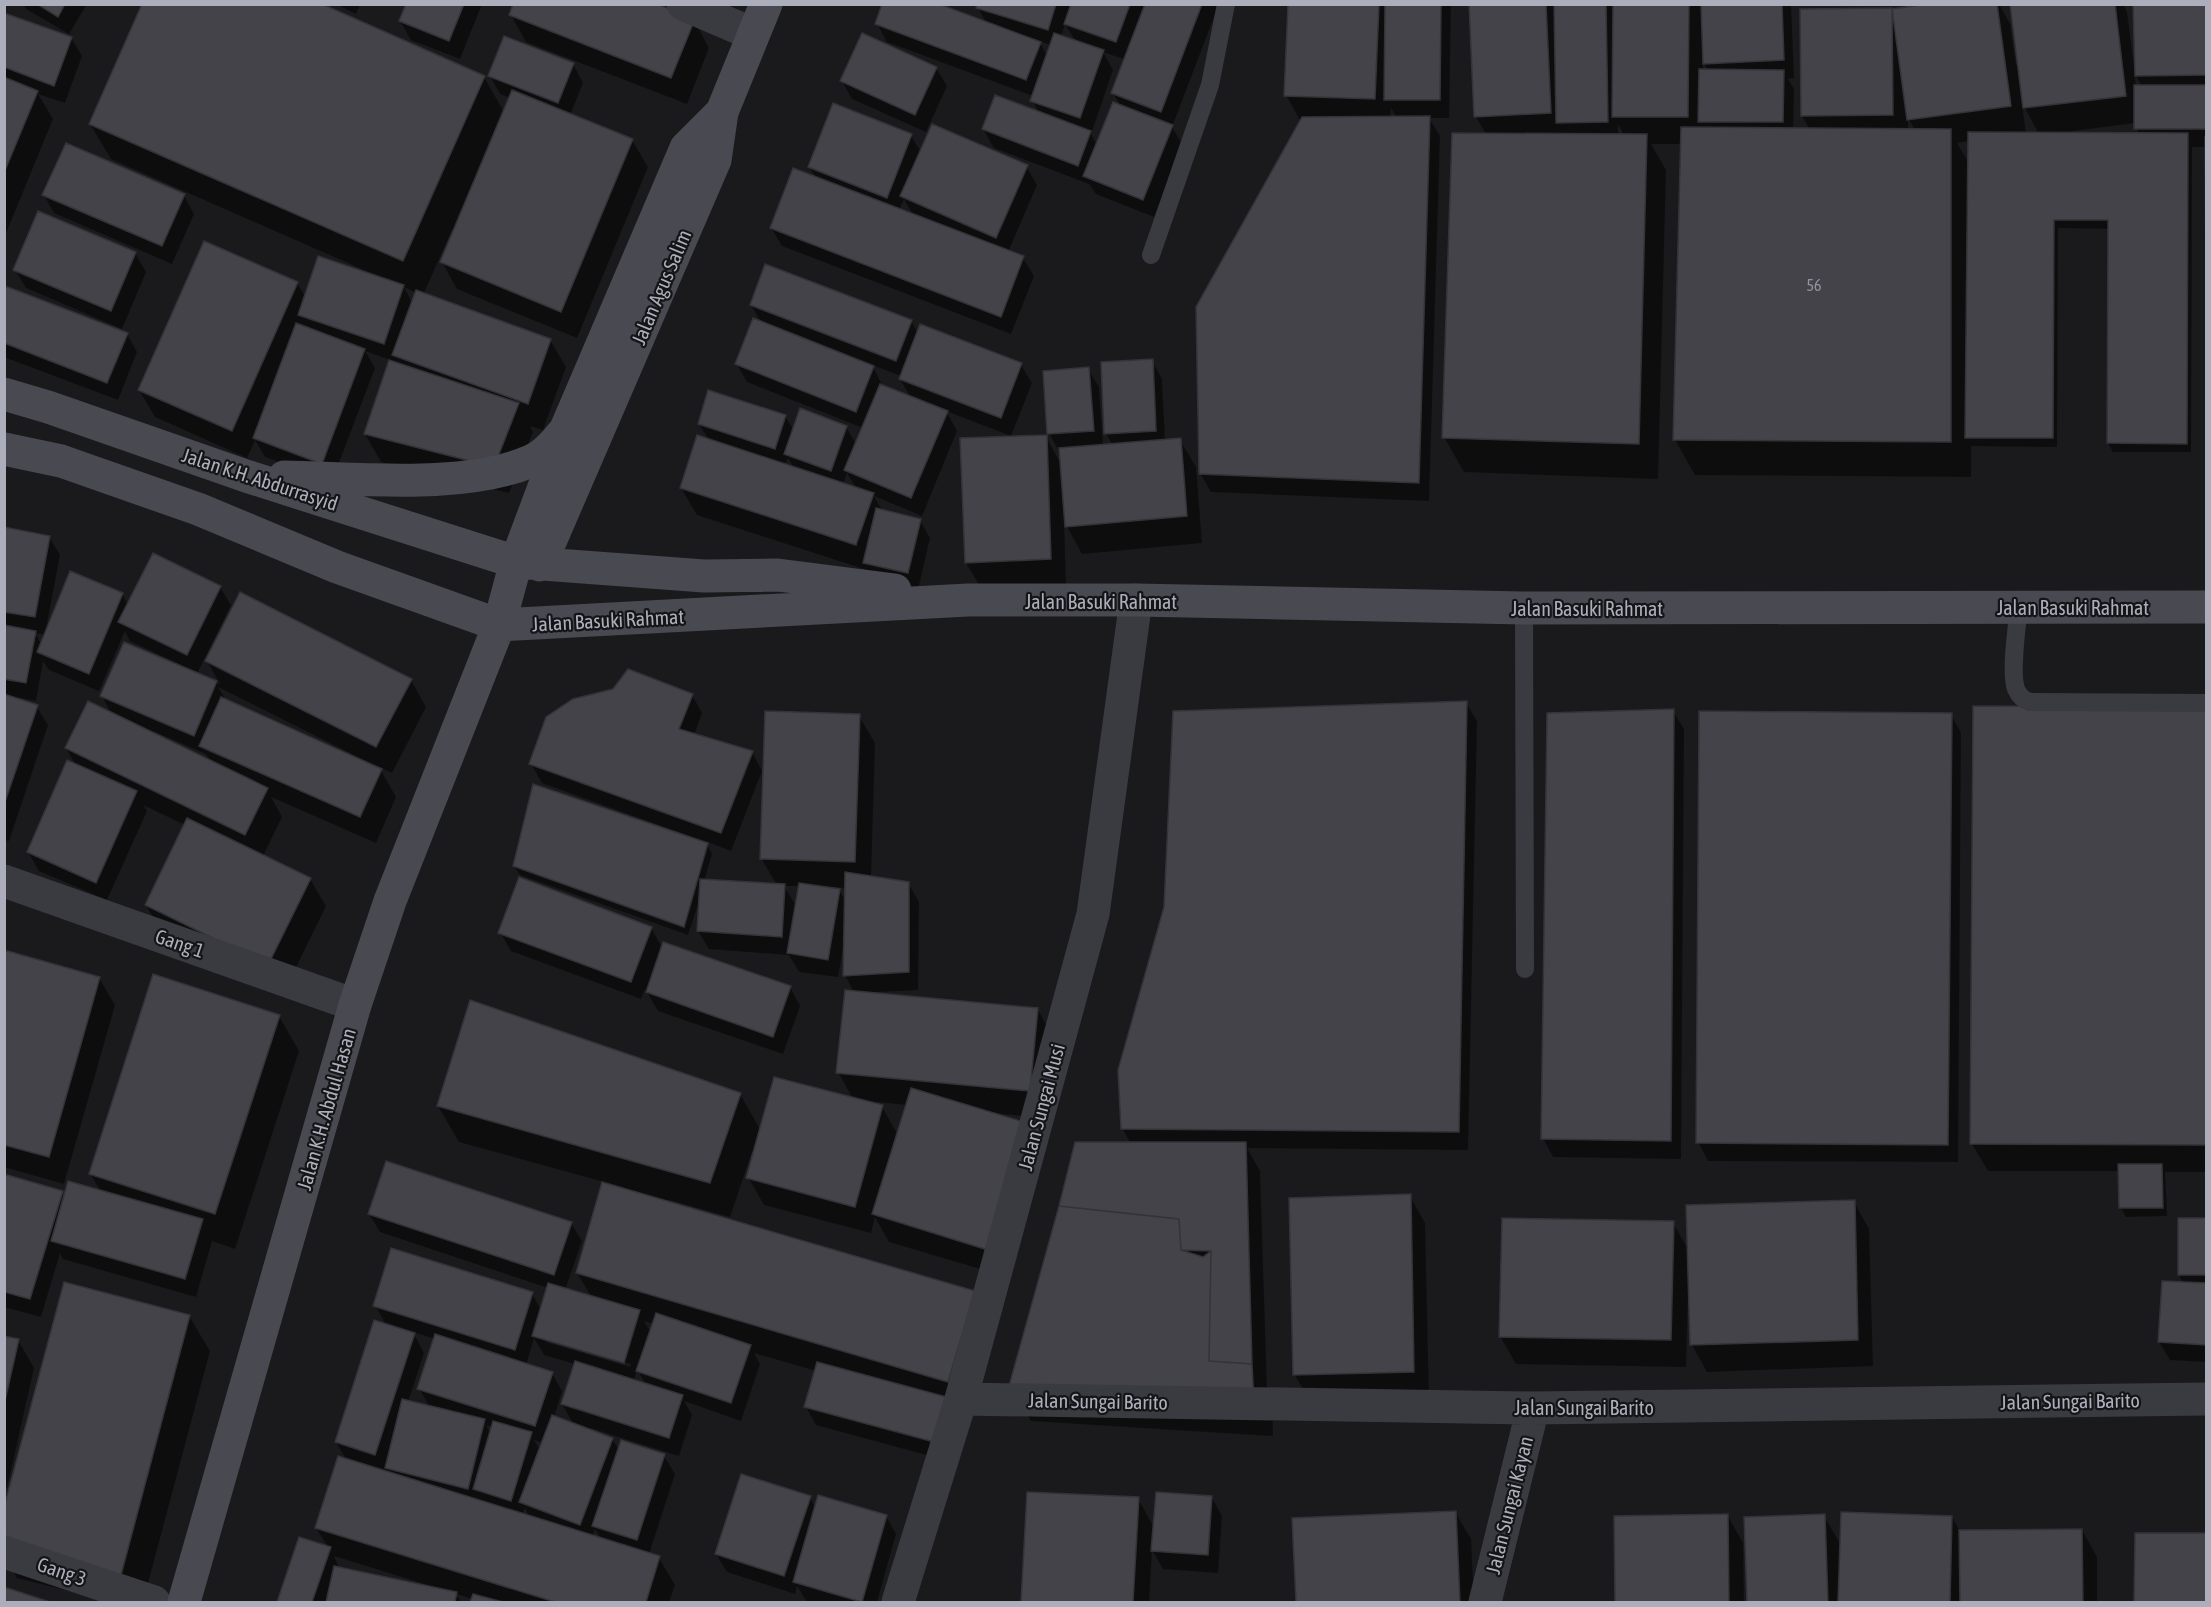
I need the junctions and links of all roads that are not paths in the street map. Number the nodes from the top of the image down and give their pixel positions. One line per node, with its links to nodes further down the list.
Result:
1 (683, 4): 4 (street)
2 (766, 4): 4 (street, Jalan Agus Salim)
3 (1226, 4): 6 (lane)
4 (753, 34): 5 (street, Jalan Agus Salim)
5 (722, 111): 8 (street); 11 (street, Jalan Agus Salim)
6 (1151, 255)
7 (4, 394): 10 (street, Jalan K.H. Abdurrasyid)
8 (565, 431): 10 (street); 11 (street)
9 (4, 449): 17 (street)
10 (246, 476): 11 (street, Jalan K.H. Abdurrasyid)
11 (528, 564): 12 (street, Jalan Basuki Rahmat); 17 (street, Jalan Agus Salim)
12 (968, 600): 13 (street, Jalan Basuki Rahmat); 17 (street, Jalan Basuki Rahmat)
13 (1136, 600): 16 (street, Jalan Basuki Rahmat); 22 (street, Jalan Sungai Musi)
14 (2019, 606): 15 (street, Jalan Basuki Rahmat); 16 (street, Jalan Basuki Rahmat); 18 (lane)
15 (2206, 607)
16 (1524, 608): 20 (lane)
17 (499, 626): 21 (street, Jalan K.H. Abdul Hasan)
18 (2206, 703)
19 (4, 882): 21 (street, Gang 1)
20 (1525, 969)
21 (355, 1005): 27 (street, Jalan K.H. Abdul Hasan)
22 (961, 1399): 24 (street, Jalan Sungai Barito); 28 (street, Jalan Sungai Musi)
23 (2206, 1399): 24 (street, Jalan Sungai Barito)
24 (1533, 1408): 29 (street, Jalan Sungai Kayan)
25 (4, 1552): 26 (street, Gang 3)
26 (154, 1602)
27 (184, 1602)
28 (898, 1602)
29 (1485, 1602)

